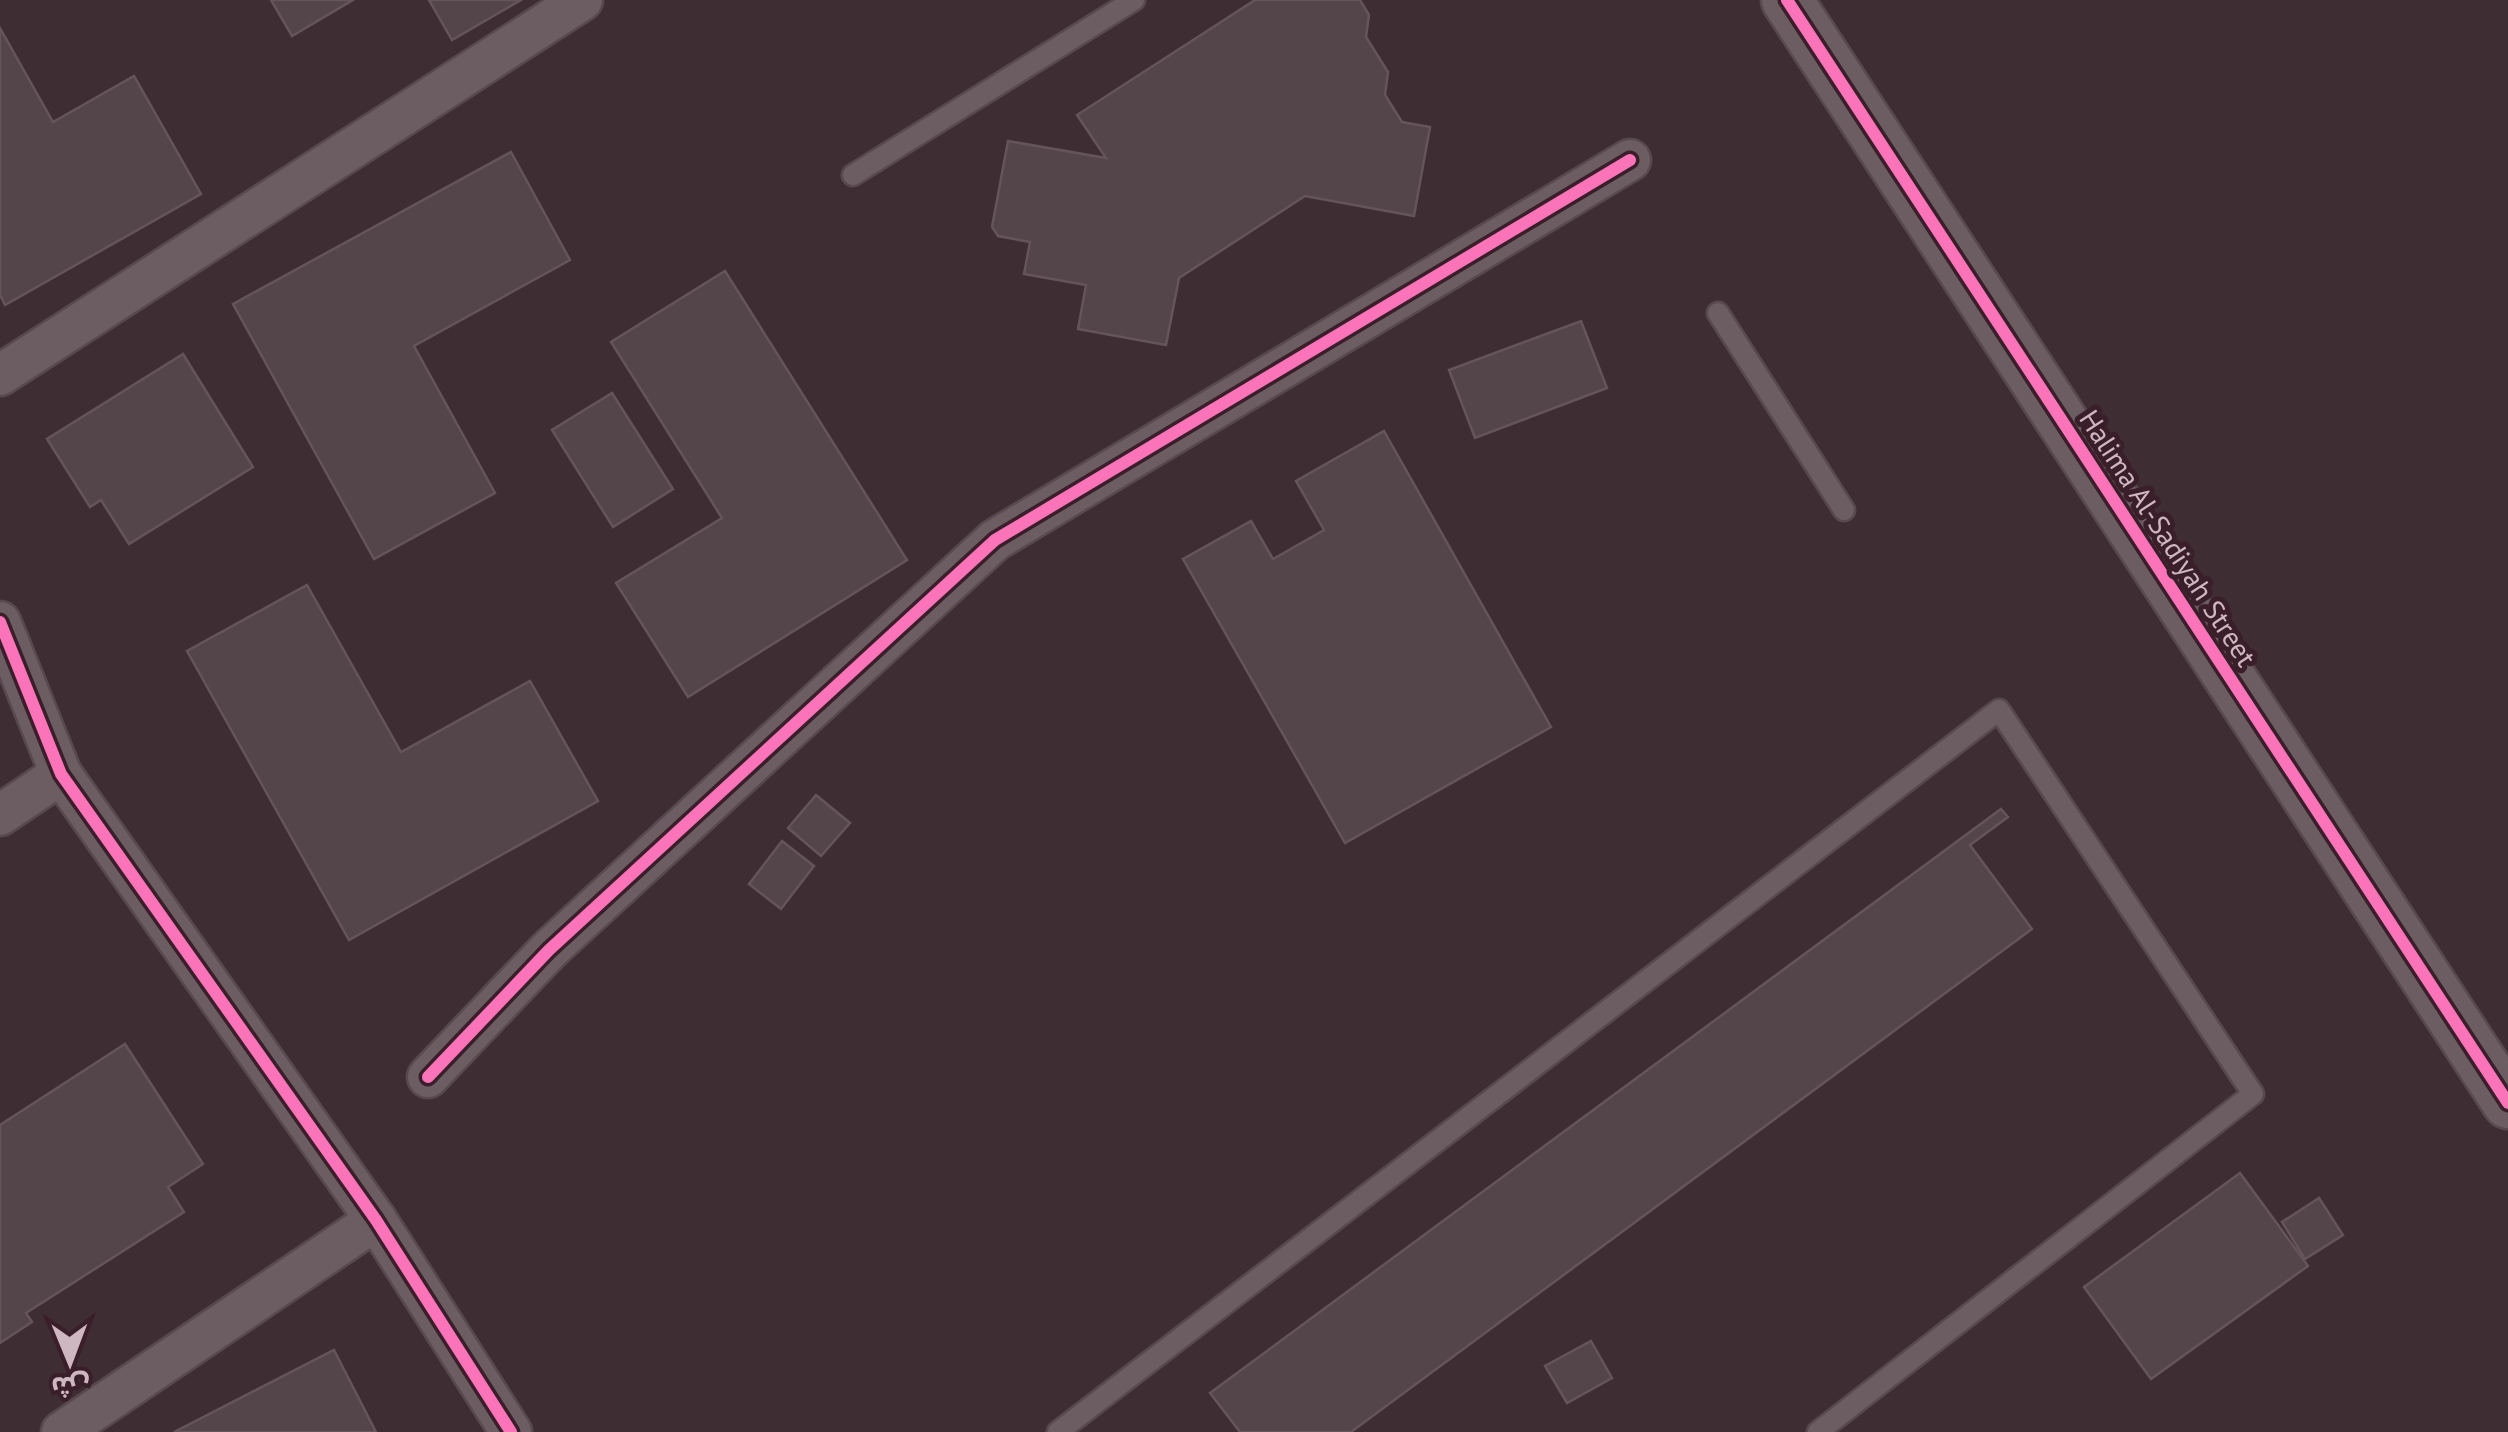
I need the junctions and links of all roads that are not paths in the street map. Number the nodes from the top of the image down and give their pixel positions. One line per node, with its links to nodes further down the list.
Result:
1 (582, 0): 7 (street)
2 (1134, 0): 5 (lane)
3 (1787, 0): 13 (street, Halima Al-Sadiyah Street)
4 (1630, 160): 12 (street)
5 (854, 175)
6 (1718, 313): 8 (lane)
7 (0, 375)
8 (1844, 510)
9 (0, 622): 10 (street)
10 (60, 774): 11 (street); 14 (street)
11 (0, 815)
12 (428, 1078)
13 (2508, 1103)
14 (376, 1220): 16 (street); 17 (street)
15 (1071, 1428): 18 (lane)
16 (62, 1432)
17 (511, 1432)
18 (1818, 1432)

